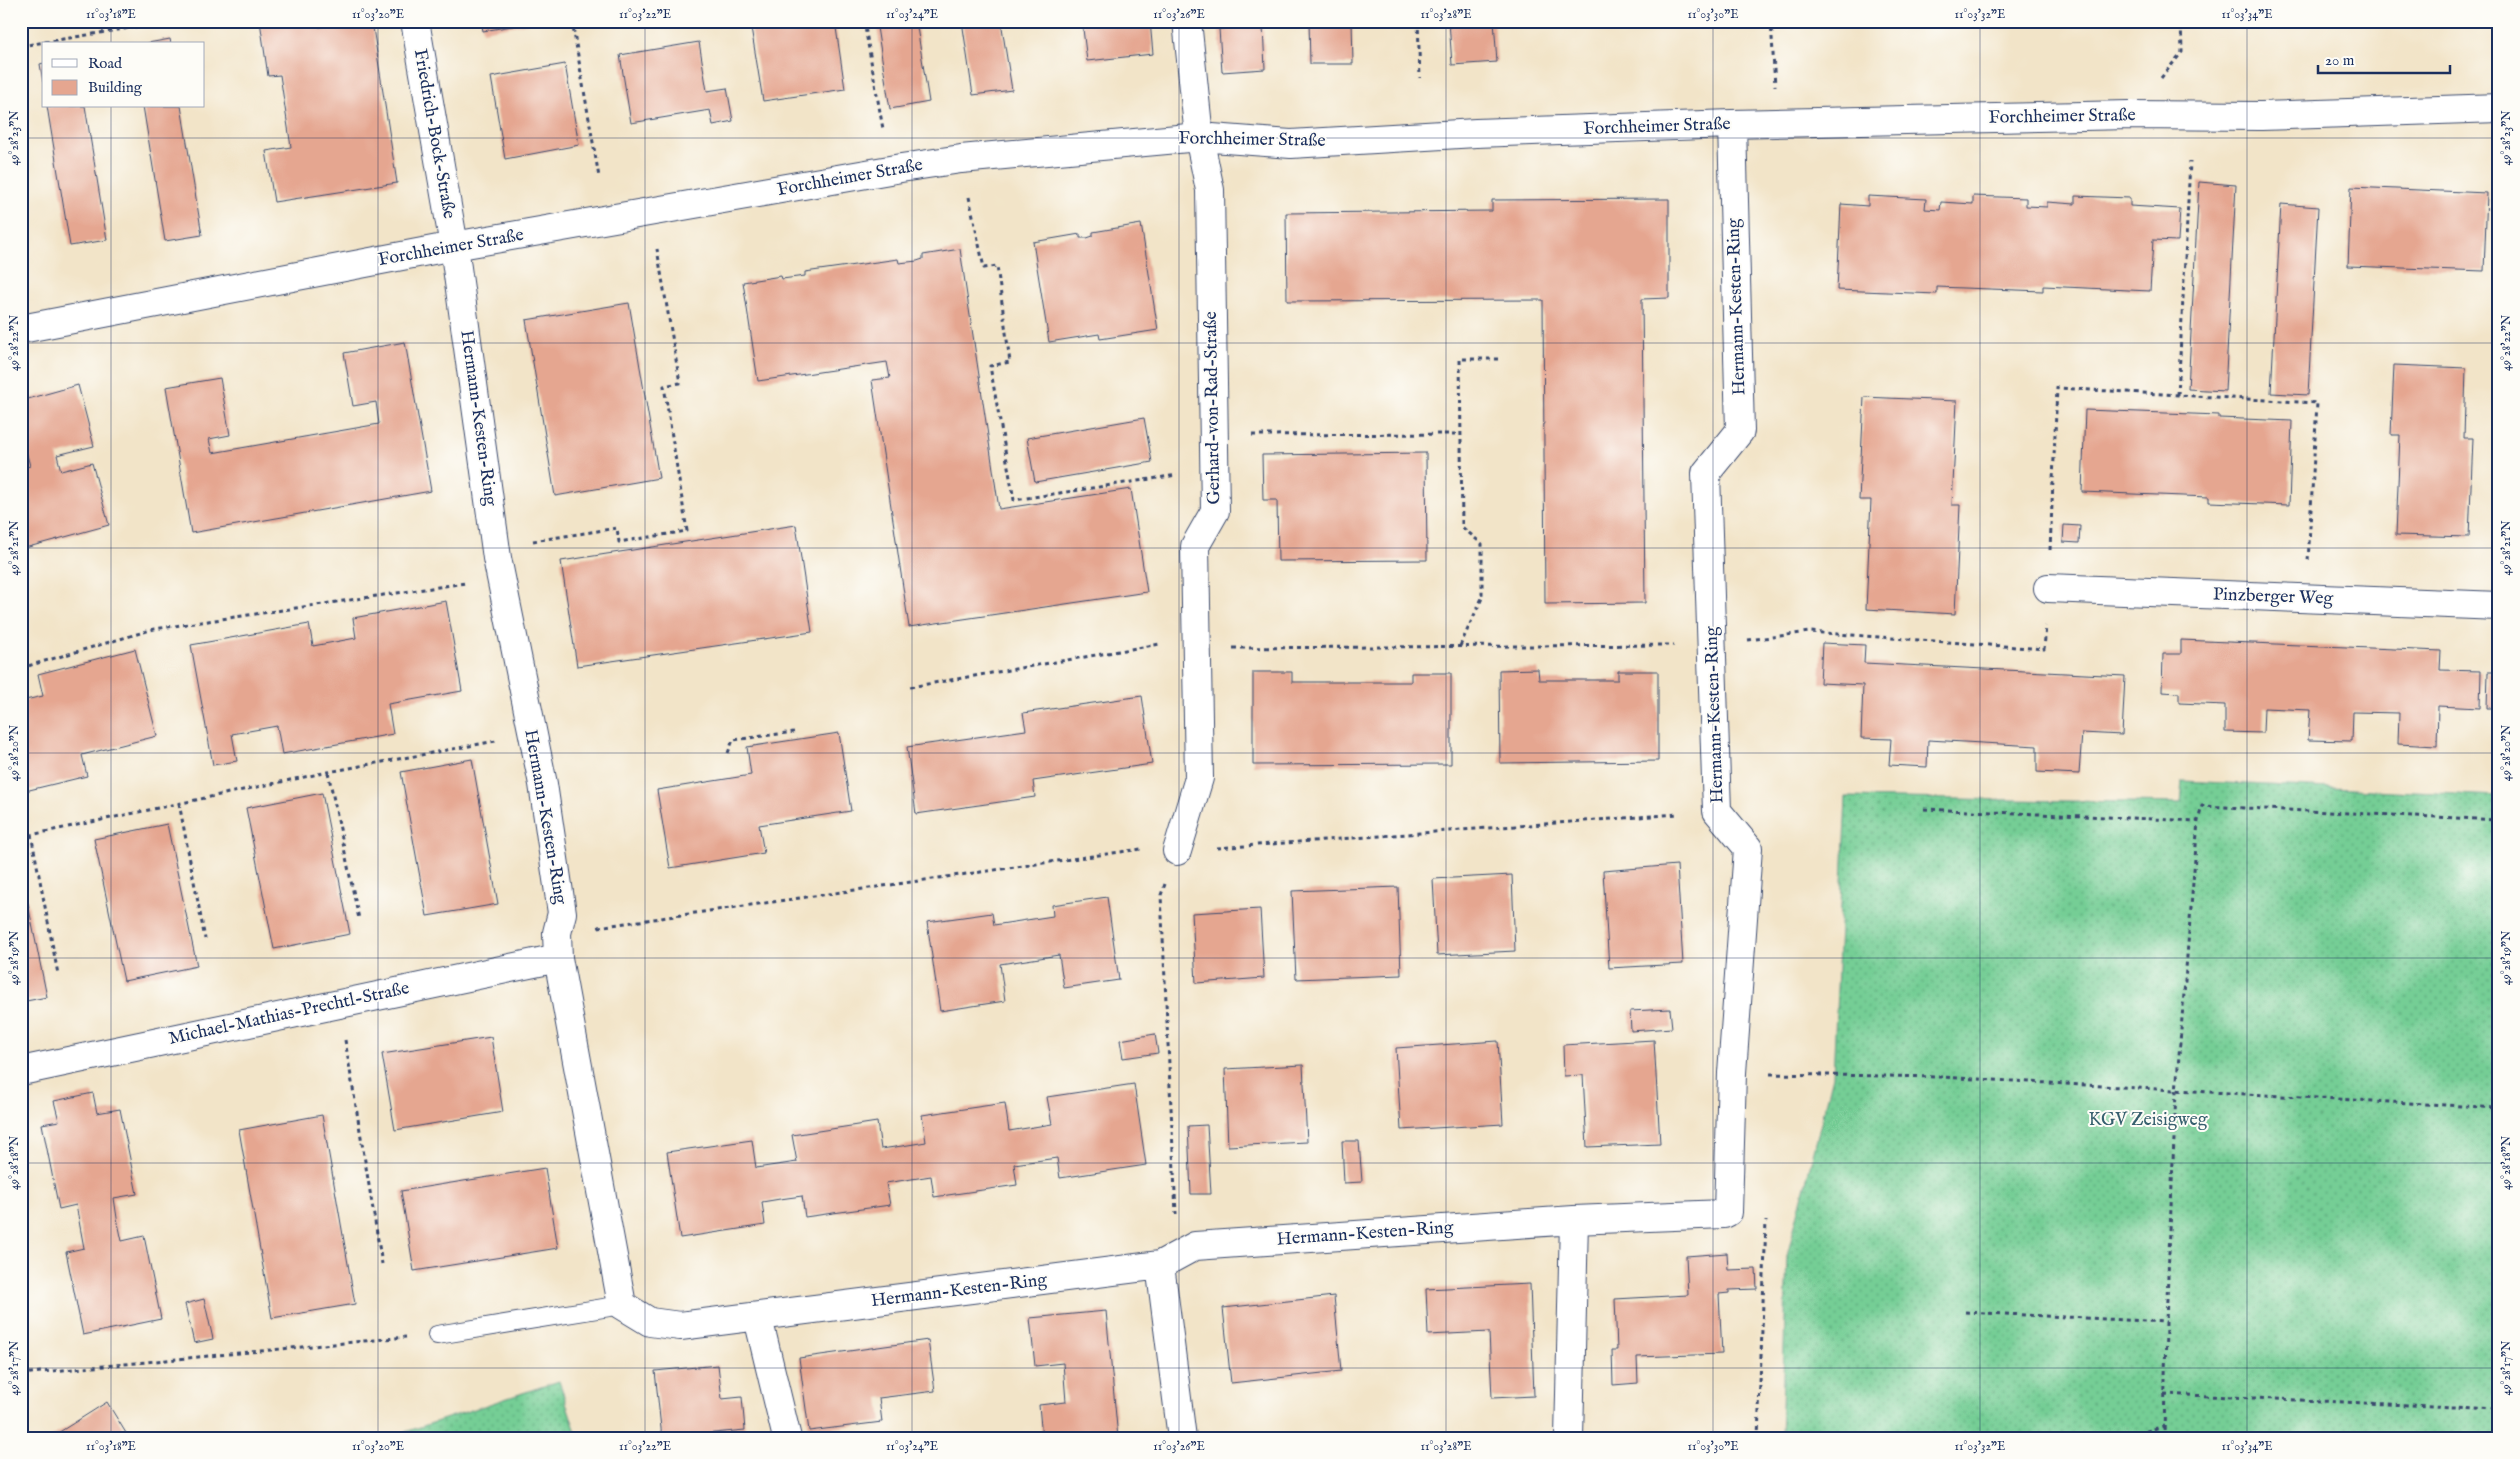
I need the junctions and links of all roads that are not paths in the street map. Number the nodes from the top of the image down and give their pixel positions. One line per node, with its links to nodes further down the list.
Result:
1 (415, 21): 6 (street, Friedrich-Bock-Straße)
2 (1187, 21): 5 (street, Gerhard-von-Rad-Straße)
3 (2499, 108): 4 (street, Forchheimer Straße)
4 (1732, 124): 5 (street, Forchheimer Straße); 13 (street, Hermann-Kesten-Ring)
5 (1199, 137): 6 (street, Forchheimer Straße); 10 (street, Gerhard-von-Rad-Straße)
6 (454, 246): 7 (street, Forchheimer Straße); 11 (street, Hermann-Kesten-Ring)
7 (21, 329)
8 (2048, 588): 9 (street, Pinzberger Weg)
9 (2499, 606)
10 (1178, 851)
11 (557, 945): 12 (street, Michael-Mathias-Prechtl-Straße); 15 (street, Hermann-Kesten-Ring)
12 (21, 1071)
13 (1574, 1220): 14 (street, Hermann-Kesten-Ring); 20 (street)
14 (1169, 1260): 16 (street, Hermann-Kesten-Ring); 19 (street)
15 (622, 1305): 16 (street, Hermann-Kesten-Ring); 17 (lane)
16 (758, 1318): 18 (street)
17 (437, 1335)
18 (788, 1438)
19 (1182, 1438)
20 (1569, 1438)

